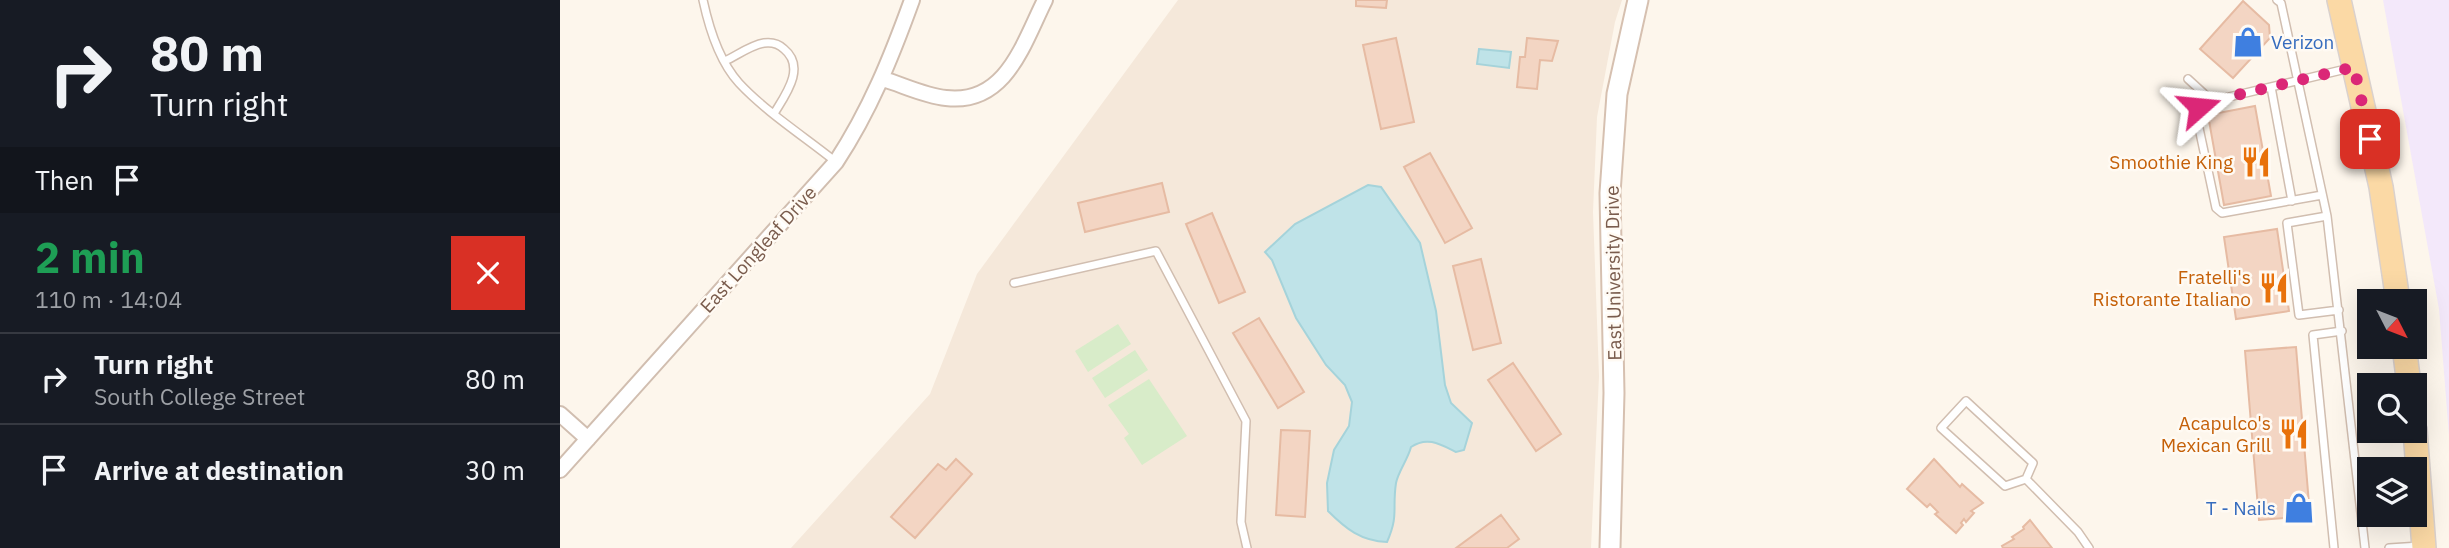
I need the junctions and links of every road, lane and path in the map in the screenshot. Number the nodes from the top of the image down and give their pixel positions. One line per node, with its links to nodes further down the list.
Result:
1 (703, 0): 7 (lane)
2 (912, 0): 9 (street, East Longleaf Drive)
3 (1045, 0): 9 (street)
4 (1638, 0): 30 (main road, East University Drive)
5 (2277, 0): 11 (lane)
6 (2339, 0): 8 (main road)
7 (724, 61): 14 (lane); 14 (lane)
8 (2354, 67): 11 (lane); 20 (main road)
9 (883, 79): 15 (street, East Longleaf Drive)
10 (2188, 79): 13 (lane)
11 (2299, 80): 12 (lane); 16 (lane)
12 (2272, 87): 13 (lane); 17 (lane)
13 (2212, 101): 17 (lane)
14 (775, 112): 15 (lane)
15 (836, 162): 24 (street, East Longleaf Drive)
16 (2322, 195): 17 (lane); 18 (lane)
17 (2292, 201)
18 (2327, 216): 21 (lane); 21 (lane)
19 (1014, 283): 29 (lane)
20 (2396, 289)
21 (2339, 310): 22 (lane)
22 (2342, 331): 32 (lane); 33 (lane)
23 (560, 414): 24 (street)
24 (587, 439): 26 (street, East Longleaf Drive)
25 (2416, 443): 28 (main road)
26 (560, 470)
27 (2026, 479): 27 (lane); 31 (lane)
28 (2424, 547): 34 (lane)
29 (1247, 548)
30 (1610, 548)
31 (2089, 548)
32 (2333, 548)
33 (2364, 548)
34 (2389, 548)

